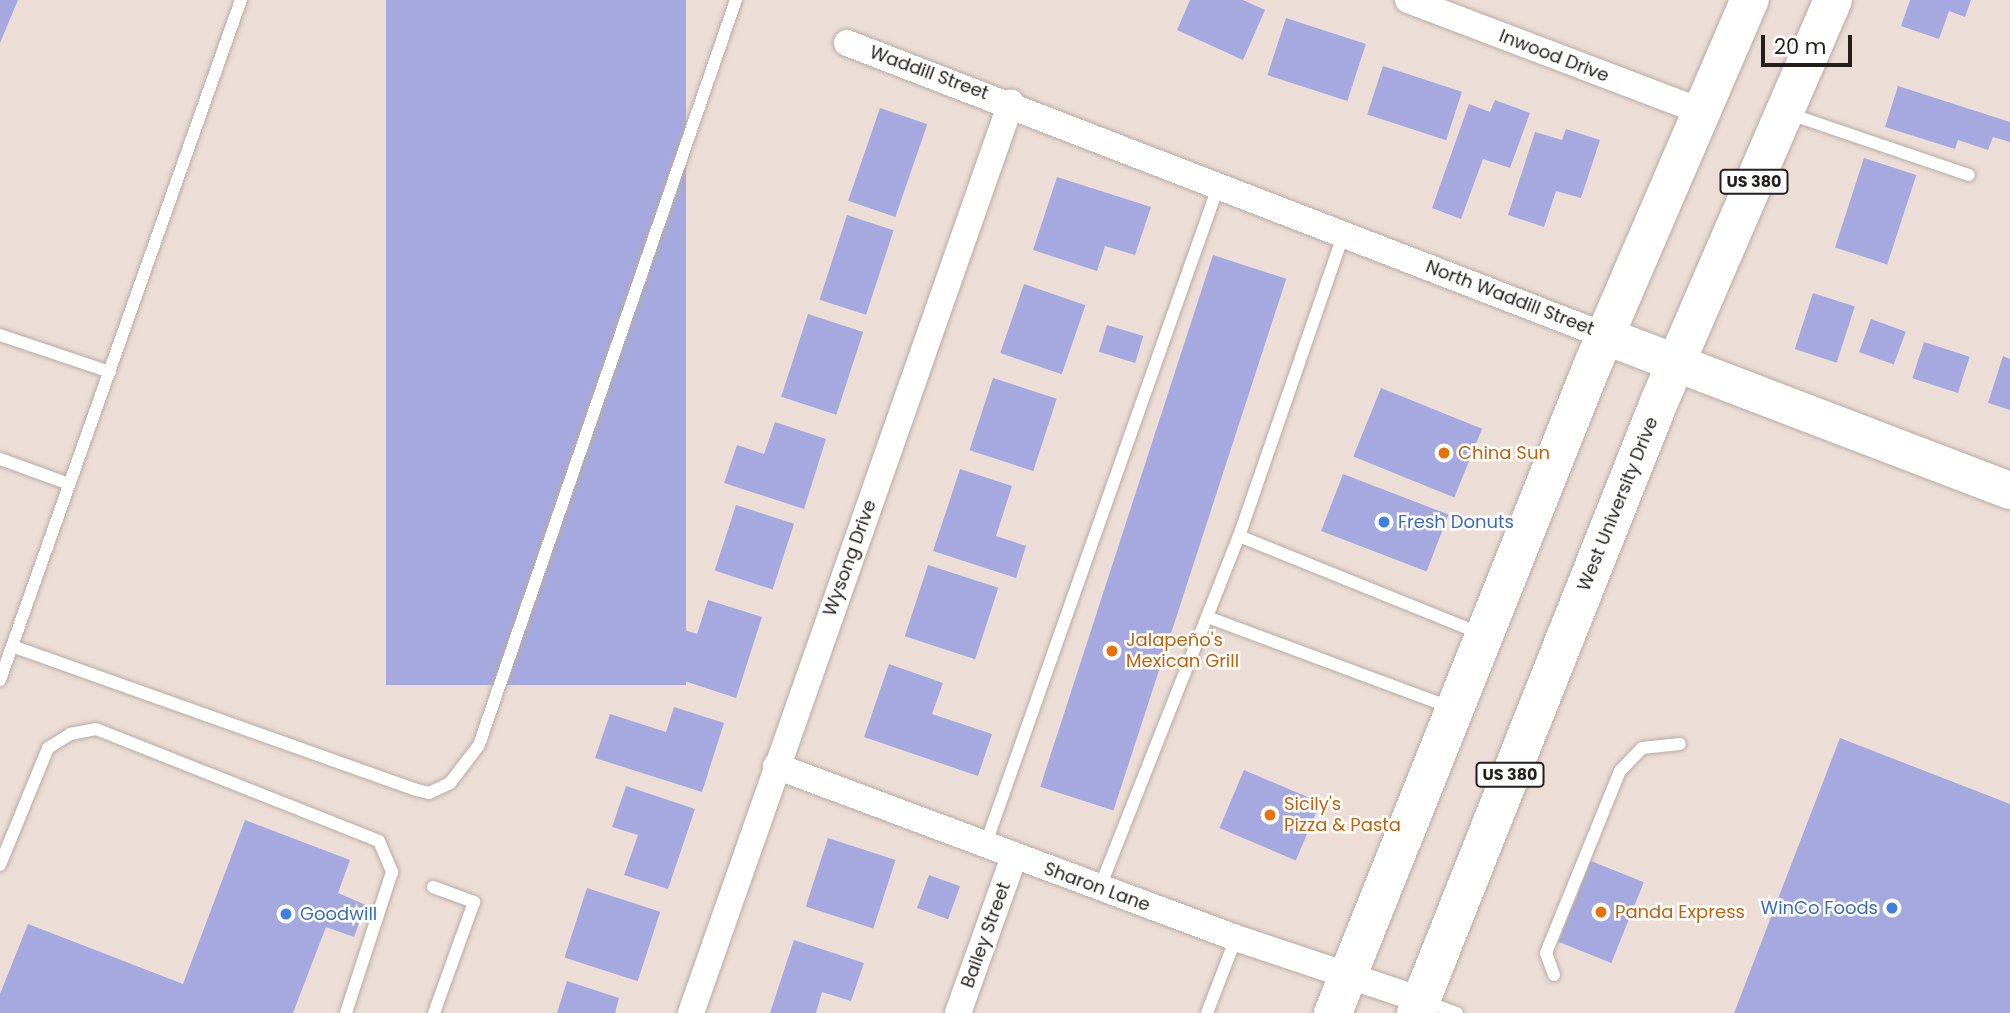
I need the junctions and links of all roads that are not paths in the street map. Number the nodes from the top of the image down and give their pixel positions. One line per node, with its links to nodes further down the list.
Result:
1 (242, 0): 16 (lane)
2 (736, 0): 23 (lane)
3 (1408, 0): 8 (street, Inwood Drive)
4 (1750, 0): 8 (highway)
5 (1833, 0): 9 (highway, West University Drive / US 380)
6 (847, 43): 7 (street, Waddill Street)
7 (1012, 103): 11 (street, North Waddill Street); 27 (street, Wysong Drive)
8 (1700, 111): 14 (highway)
9 (1784, 112): 10 (lane); 15 (highway, West University Drive / US 380)
10 (1969, 175)
11 (1219, 184): 12 (street, North Waddill Street); 28 (lane)
12 (1344, 233): 14 (street, North Waddill Street); 20 (lane)
13 (0, 335): 16 (lane)
14 (1606, 335): 15 (street, North Waddill Street); 22 (highway)
15 (1675, 365): 19 (street, North Waddill Street); 36 (highway, West University Drive / US 380)
16 (110, 372): 18 (lane)
17 (0, 459): 18 (lane)
18 (69, 484): 23 (lane)
19 (2010, 490)
20 (1239, 536): 21 (lane); 22 (lane)
21 (1210, 618): 25 (lane); 32 (lane)
22 (1485, 636): 25 (highway)
23 (12, 646): 24 (lane)
24 (0, 680)
25 (1454, 709): 34 (highway)
26 (1680, 744): 35 (lane)
27 (776, 766): 28 (street, Sharon Lane); 39 (street, Wysong Drive)
28 (985, 846): 29 (street, Sharon Lane)
29 (1014, 857): 32 (street, Sharon Lane); 40 (street, Bailey Street)
30 (0, 866): 37 (lane)
31 (433, 887): 38 (lane)
32 (1100, 887): 33 (street, Sharon Lane)
33 (1236, 938): 34 (street, Sharon Lane); 41 (lane)
34 (1349, 975): 36 (street, Sharon Lane); 42 (highway)
35 (1554, 975)
36 (1418, 1007): 43 (lane)
37 (346, 1013)
38 (434, 1013)
39 (691, 1013)
40 (958, 1013)
41 (1207, 1013)
42 (1333, 1013)
43 (1457, 1013)

